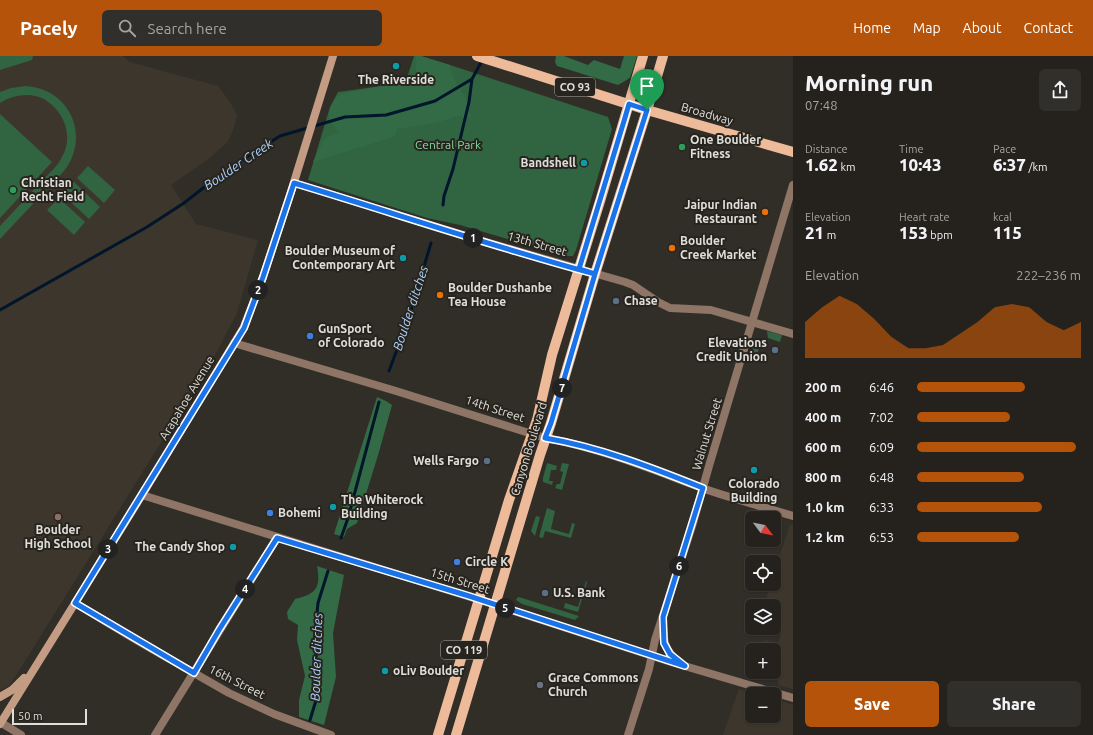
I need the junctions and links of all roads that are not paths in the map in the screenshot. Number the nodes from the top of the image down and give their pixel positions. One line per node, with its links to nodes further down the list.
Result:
1 (333, 56): 8 (main road, Arapahoe Avenue)
2 (477, 56): 5 (main road, Broadway / CO 93)
3 (643, 56): 5 (main road, Canyon Boulevard / CO 119)
4 (663, 56): 6 (main road, Canyon Boulevard / CO 119)
5 (629, 104): 6 (main road, Broadway / CO 93); 10 (main road, Canyon Boulevard / CO 119)
6 (647, 110): 7 (main road, Broadway); 11 (main road, Canyon Boulevard / CO 119)
7 (793, 152)
8 (294, 183): 10 (street, 13th Street); 14 (main road, Arapahoe Avenue)
9 (793, 185): 12 (street, Walnut Street)
10 (579, 269): 11 (street, 13th Street); 15 (main road, Canyon Boulevard / CO 119)
11 (595, 274): 12 (street, 13th Street); 16 (main road, Canyon Boulevard / CO 119)
12 (753, 322): 13 (street, 13th Street); 17 (street, Walnut Street)
13 (793, 334)
14 (234, 343): 15 (street, 14th Street); 18 (main road, Arapahoe Avenue)
15 (532, 434): 16 (street, 14th Street); 21 (main road, Canyon Boulevard / CO 119)
16 (545, 438): 17 (street, 14th Street); 23 (main road, Canyon Boulevard / CO 119)
17 (703, 488): 19 (street, 14th Street); 24 (street, Walnut Street)
18 (142, 495): 20 (street, 15th Street); 22 (main road, Arapahoe Avenue)
19 (793, 516)
20 (277, 538): 21 (street, 15th Street); 28 (street)
21 (480, 600): 23 (street, 15th Street); 35 (main road, Canyon Boulevard / CO 119)
22 (75, 603): 26 (main road, Arapahoe Avenue); 28 (street, 16th Street)
23 (495, 605): 25 (street, 15th Street); 36 (main road, Canyon Boulevard / CO 119)
24 (663, 617): 25 (street, Walnut Street); 27 (street)
25 (651, 655): 27 (street, 15th Street); 37 (street, Walnut Street)
26 (38, 662): 29 (main road); 31 (main road, Arapahoe Avenue)
27 (685, 666): 30 (street, 15th Street)
28 (194, 673): 33 (street); 34 (street, 16th Street)
29 (0, 697)
30 (793, 698)
31 (0, 723): 32 (street)
32 (21, 735)
33 (155, 735)
34 (331, 735)
35 (438, 735)
36 (456, 735)
37 (628, 735)

